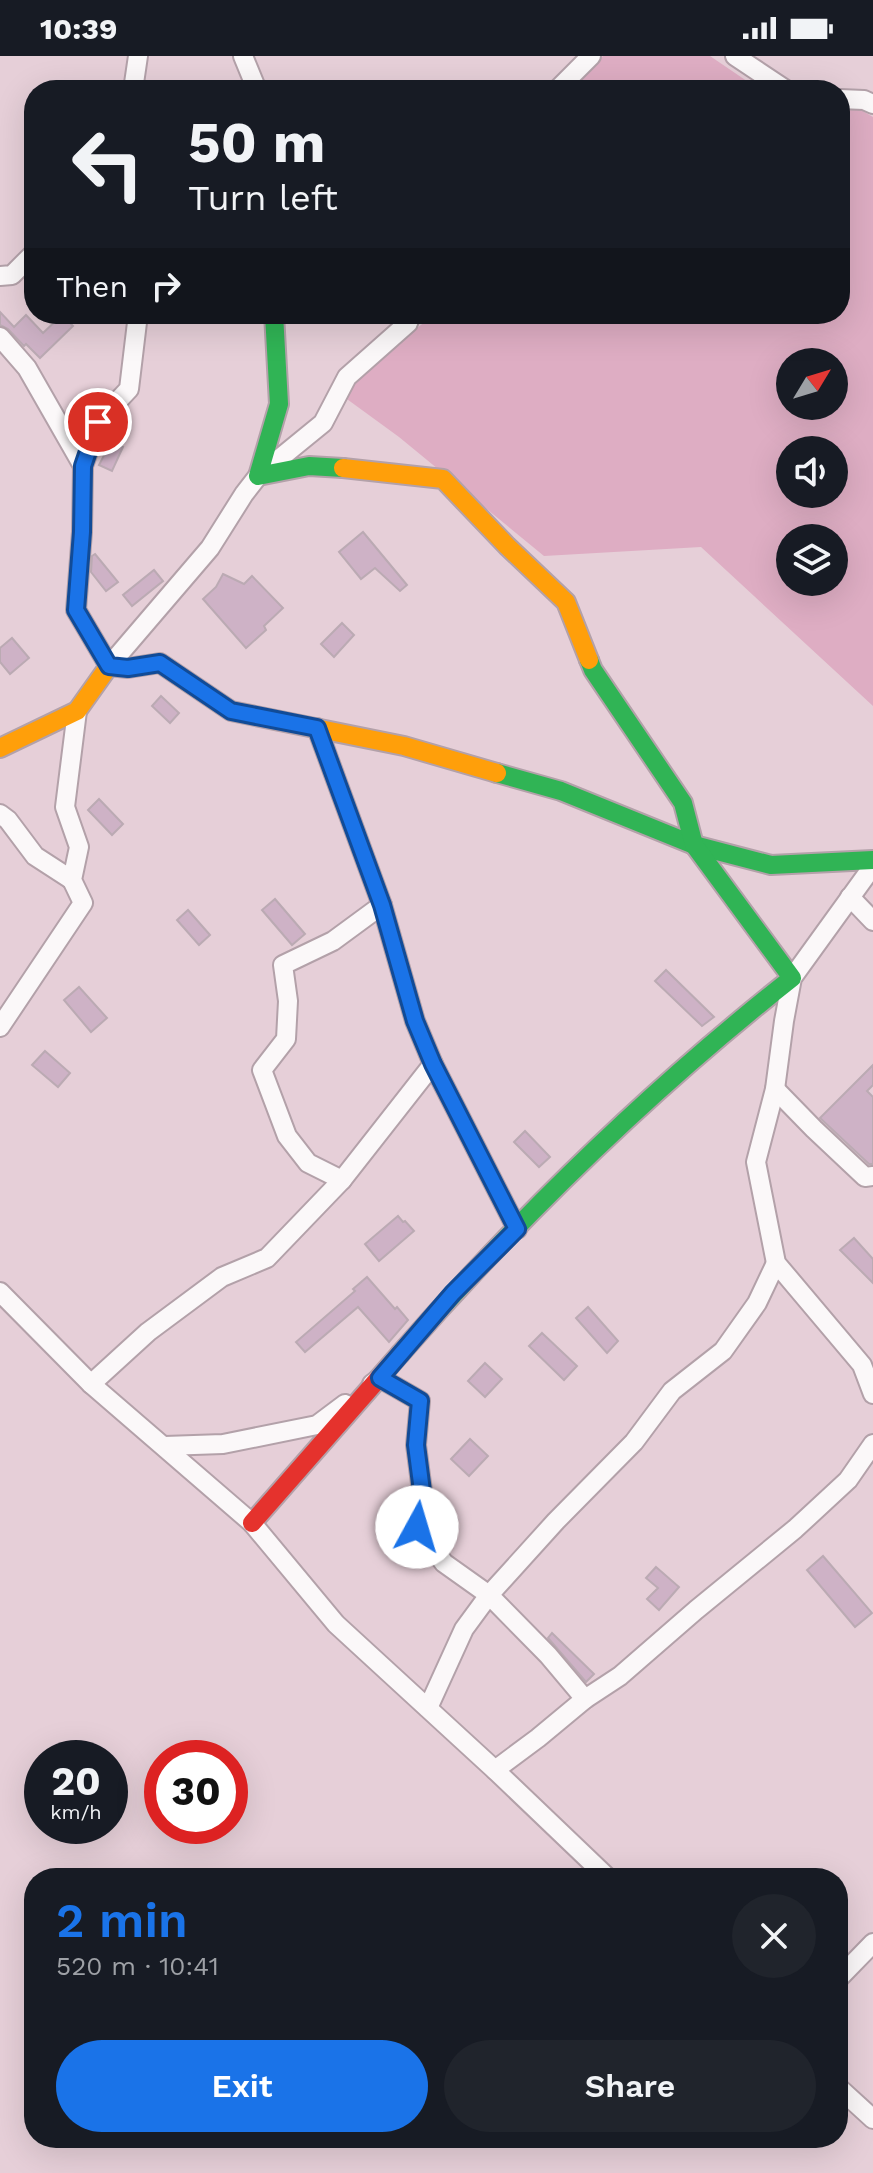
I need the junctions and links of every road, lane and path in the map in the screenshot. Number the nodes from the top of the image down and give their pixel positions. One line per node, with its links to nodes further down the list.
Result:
1 (138, 56): 5 (street)
2 (243, 56): 6 (street)
3 (591, 56): 7 (street)
4 (735, 56): 8 (street)
5 (134, 80)
6 (253, 80)
7 (567, 80)
8 (771, 80)
9 (850, 99): 10 (street)
10 (873, 104)
11 (24, 263): 12 (street)
12 (0, 276)
13 (137, 324): 17 (street)
14 (275, 324): 18 (street)
15 (407, 324): 18 (street)
16 (0, 337): 17 (street)
17 (83, 466): 19 (street)
18 (258, 476): 19 (street); 24 (street)
19 (109, 666): 20 (street); 21 (street)
20 (77, 711): 22 (street); 27 (street)
21 (317, 728): 24 (street); 29 (street)
22 (1, 750)
23 (0, 814): 27 (street)
24 (694, 845): 25 (street); 31 (street)
25 (873, 860)
26 (873, 866): 28 (street)
27 (72, 880): 32 (street)
28 (850, 897): 30 (street); 31 (street)
29 (382, 905): 33 (street); 36 (street)
30 (873, 921)
31 (792, 978): 34 (street); 37 (street)
32 (0, 1027)
33 (433, 1064): 36 (street); 37 (street)
34 (775, 1089): 35 (street); 38 (street)
35 (873, 1176)
36 (342, 1180): 41 (street)
37 (517, 1229): 40 (street)
38 (776, 1263): 42 (street); 46 (street)
39 (0, 1292): 41 (street)
40 (380, 1378): 44 (street); 45 (street); 46 (street)
41 (91, 1384): 44 (street)
42 (873, 1394)
43 (873, 1444): 47 (street)
44 (165, 1446): 45 (street)
45 (252, 1523): 48 (street)
46 (489, 1595): 47 (street); 48 (street)
47 (585, 1699): 49 (street)
48 (428, 1708): 49 (street)
49 (495, 1770): 50 (street)
50 (598, 1868)
51 (873, 1943): 52 (street)
52 (848, 1969)
53 (848, 2096): 54 (street)
54 (873, 2119)

